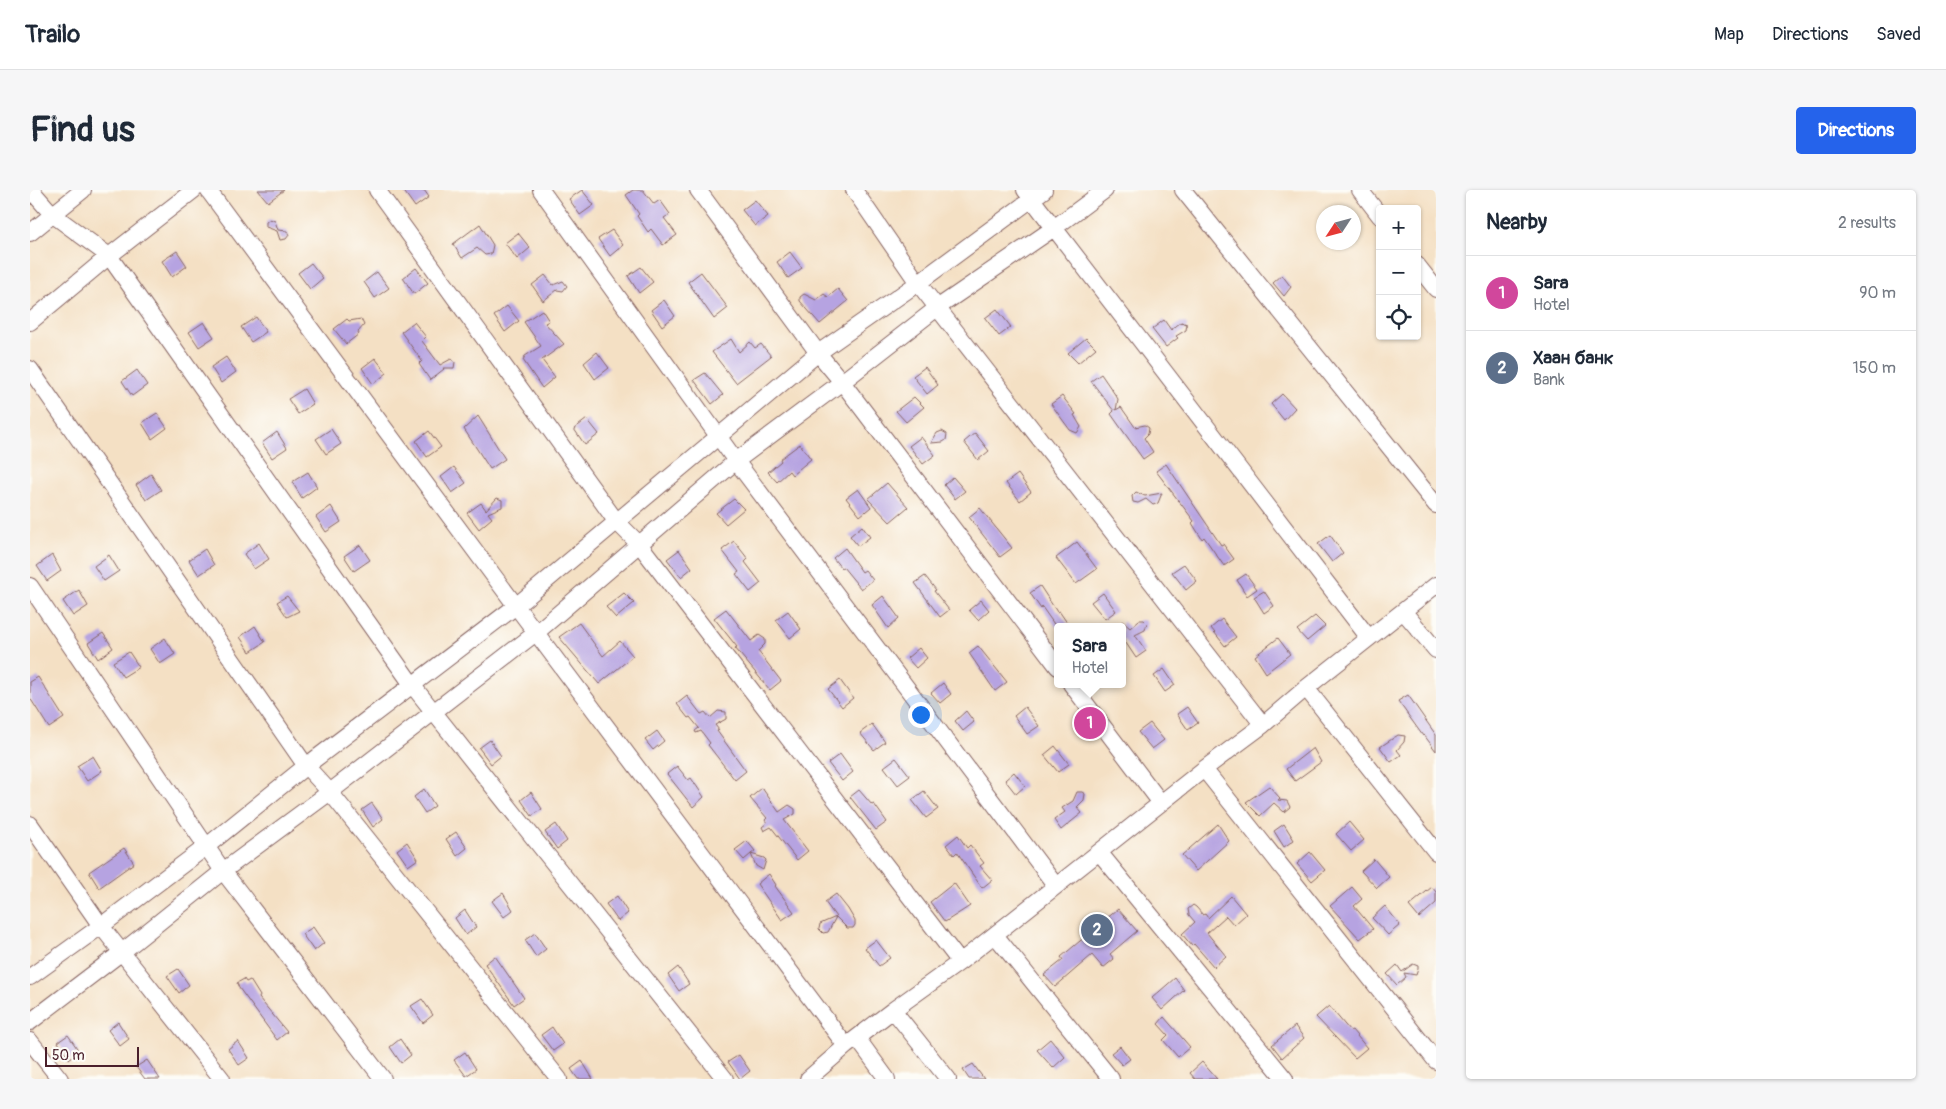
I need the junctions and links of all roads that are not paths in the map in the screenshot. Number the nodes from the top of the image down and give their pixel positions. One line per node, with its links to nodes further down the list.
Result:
1 (31, 190): 14 (street)
2 (82, 190): 14 (street)
3 (194, 190): 17 (street)
4 (208, 190): 33 (street)
5 (377, 190): 29 (street)
6 (540, 190): 26 (street)
7 (698, 190): 23 (street)
8 (854, 190): 19 (street)
9 (1105, 190): 15 (street)
10 (1183, 190): 28 (street)
11 (1360, 190): 13 (street)
12 (1034, 193): 15 (street); 19 (street)
13 (1376, 211)
14 (52, 214): 16 (street); 17 (street)
15 (1054, 228): 21 (street); 36 (street)
16 (30, 233)
17 (109, 256): 22 (street); 39 (street)
18 (1421, 270): 20 (street)
19 (918, 283): 21 (street); 23 (street)
20 (1436, 289)
21 (938, 308): 25 (street); 43 (street)
22 (30, 322)
23 (818, 353): 25 (street); 26 (street)
24 (30, 369): 44 (street)
25 (842, 382): 27 (street); 38 (street)
26 (720, 437): 27 (street); 29 (street)
27 (736, 461): 30 (street); 53 (street)
28 (1436, 505)
29 (616, 521): 30 (street); 33 (street)
30 (640, 545): 35 (street); 57 (street)
31 (1436, 584): 34 (street)
32 (30, 586): 49 (street)
33 (516, 606): 35 (street); 39 (street)
34 (1403, 611): 36 (street); 37 (street)
35 (537, 632): 42 (street); 62 (street)
36 (1369, 638): 41 (street)
37 (1436, 650)
38 (1054, 662)
39 (413, 686): 42 (street); 44 (street)
40 (1074, 688): 47 (street)
41 (1306, 688): 43 (street); 51 (street)
42 (434, 713): 46 (street); 68 (street)
43 (1263, 725): 45 (street)
44 (306, 766): 46 (street); 49 (street)
45 (1204, 769): 47 (street); 63 (street)
46 (330, 792): 52 (street); 67 (street)
47 (1161, 803): 50 (street)
48 (30, 824): 54 (street)
49 (207, 846): 52 (street); 54 (street)
50 (1099, 852): 53 (street); 73 (street)
51 (1436, 852)
52 (224, 871): 56 (street); 66 (street)
53 (1056, 886): 55 (street)
54 (101, 926): 56 (street); 58 (street)
55 (995, 934): 57 (street); 72 (street)
56 (122, 952): 60 (street); 65 (street)
57 (960, 962): 59 (street)
58 (30, 977)
59 (893, 1010): 62 (street); 71 (street)
60 (30, 1022)
61 (30, 1041): 64 (street)
62 (852, 1042): 69 (street); 70 (street)
63 (1436, 1061)
64 (60, 1079)
65 (222, 1079)
66 (383, 1079)
67 (559, 1079)
68 (725, 1079)
69 (808, 1079)
70 (887, 1079)
71 (948, 1079)
72 (1111, 1079)
73 (1285, 1079)

